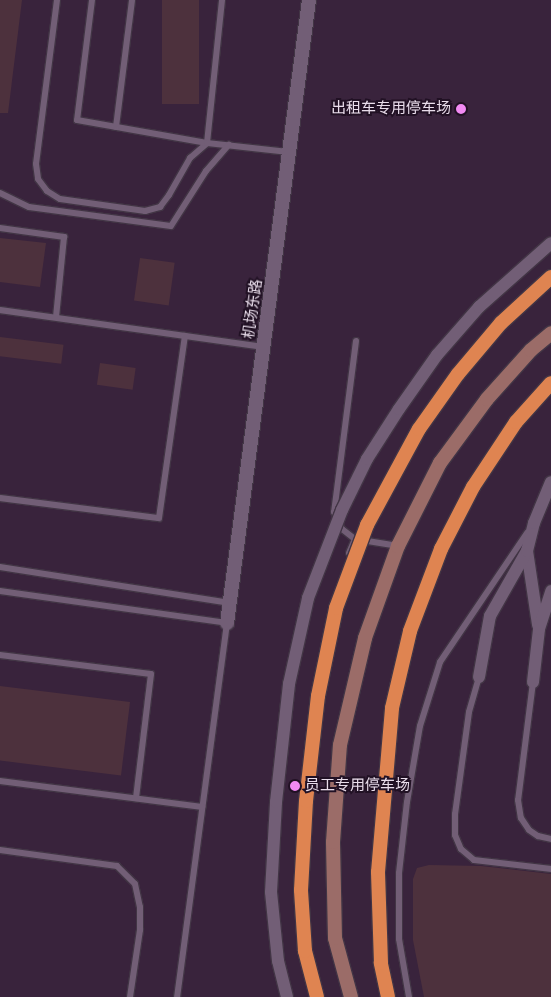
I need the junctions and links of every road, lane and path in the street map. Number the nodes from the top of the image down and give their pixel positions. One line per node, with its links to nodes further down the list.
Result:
1 (57, 0): 7 (lane)
2 (92, 0): 6 (lane)
3 (132, 0): 6 (lane)
4 (222, 0): 7 (lane)
5 (309, 0): 9 (street, 机场东路)
6 (116, 127): 7 (lane)
7 (207, 143): 8 (lane)
8 (229, 145): 9 (lane); 10 (lane)
9 (290, 152): 19 (street, 机场东路)
10 (0, 193)
11 (0, 228): 15 (lane)
12 (551, 243): 45 (street, bridge)
13 (551, 277): 46 (highway, bridge)
14 (0, 310): 15 (lane)
15 (56, 317): 17 (lane)
16 (551, 333): 25 (main road)
17 (184, 336): 19 (lane); 22 (lane)
18 (356, 341): 24 (lane)
19 (264, 347): 31 (street, 机场东路)
20 (551, 383): 48 (highway)
21 (551, 482): 23 (street)
22 (0, 498)
23 (534, 524): 26 (street); 49 (lane)
24 (355, 539): 25 (lane); 27 (lane)
25 (398, 546): 47 (main road)
26 (527, 551): 33 (street); 35 (street)
27 (349, 553)
28 (0, 567): 31 (lane)
29 (0, 591): 32 (lane)
30 (551, 591): 33 (street)
31 (230, 602): 32 (street, 机场东路)
32 (227, 623): 39 (lane)
33 (539, 629): 36 (street)
34 (0, 655): 38 (lane)
35 (480, 677): 42 (lane)
36 (534, 682): 40 (lane)
37 (0, 781): 38 (lane)
38 (136, 798): 39 (lane)
39 (202, 807): 44 (lane)
40 (551, 839)
41 (0, 850): 43 (lane)
42 (551, 869)
43 (130, 997)
44 (177, 997)
45 (287, 997)
46 (317, 997)
47 (351, 997)
48 (388, 997)
49 (408, 997)

